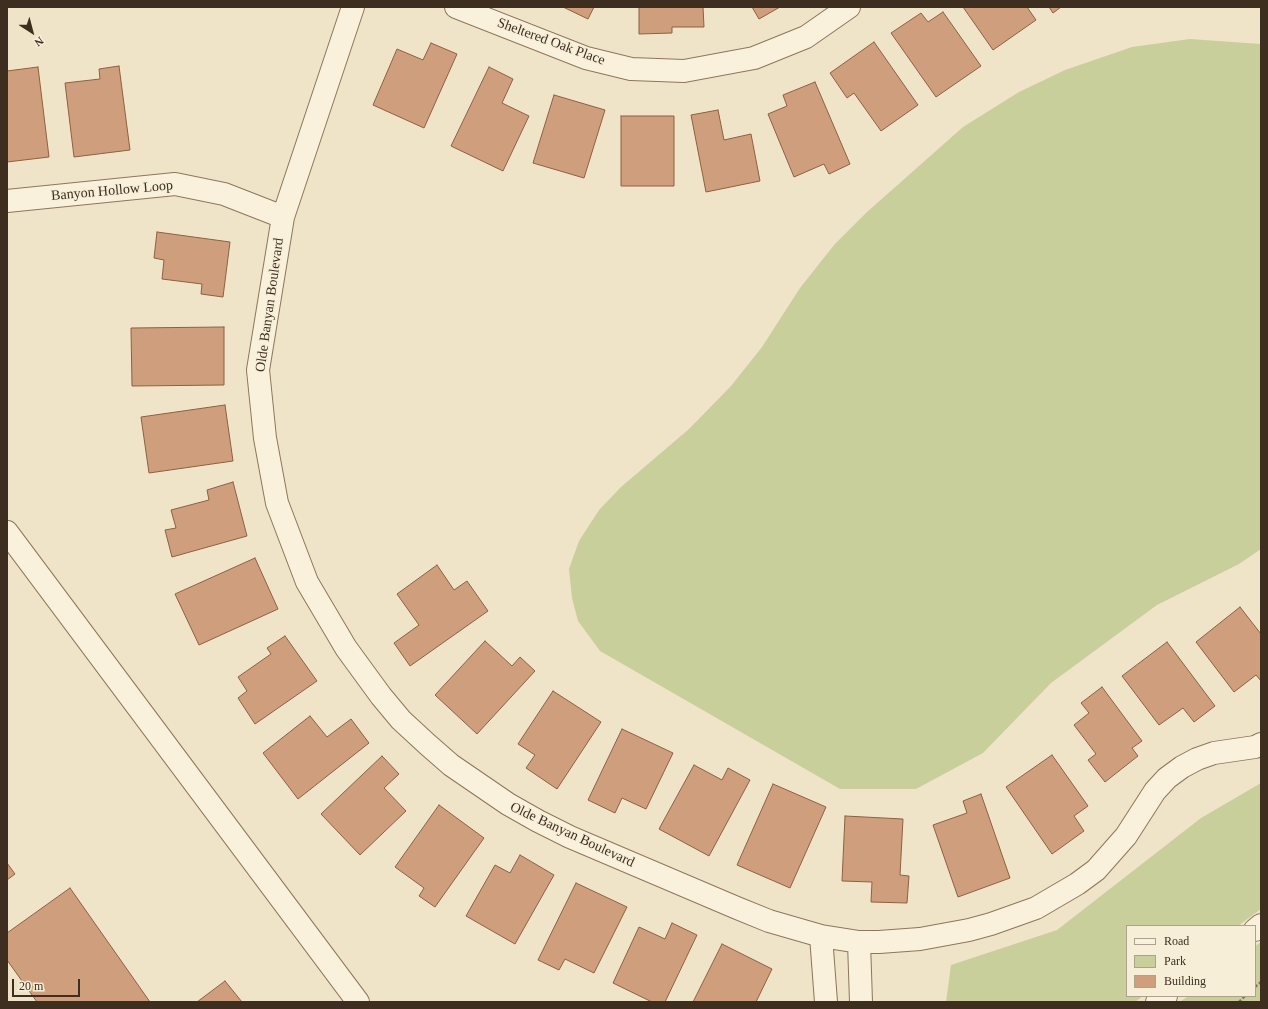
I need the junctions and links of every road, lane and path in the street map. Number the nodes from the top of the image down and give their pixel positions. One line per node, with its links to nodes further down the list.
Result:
1 (354, 7): 5 (street, Olde Banyan Boulevard)
2 (456, 7): 3 (street, Sheltered Oak Place)
3 (849, 7)
4 (7, 200): 5 (street, Banyon Hollow Loop)
5 (283, 217): 8 (street, Olde Banyan Boulevard)
6 (7, 532): 10 (street)
7 (1261, 744): 9 (street, Olde Banyan Boulevard)
8 (821, 936): 9 (street, Olde Banyan Boulevard); 11 (street)
9 (859, 942): 12 (street)
10 (358, 1002)
11 (826, 1002)
12 (862, 1002)

